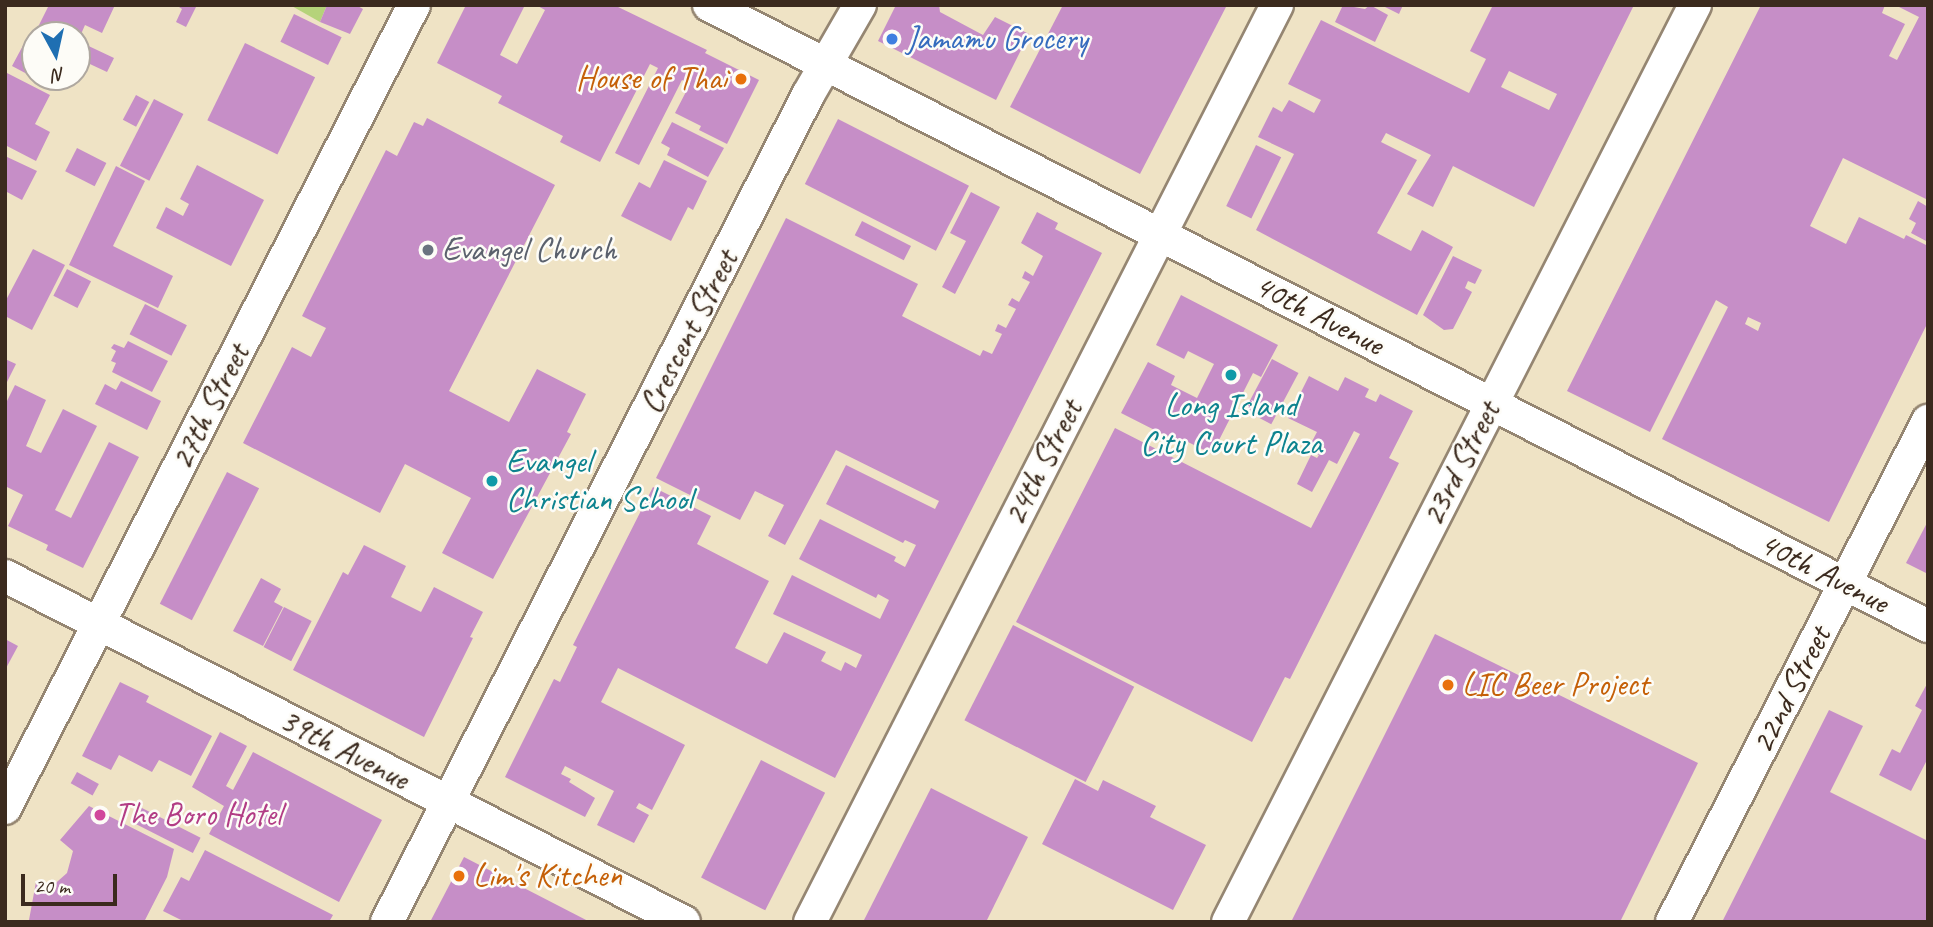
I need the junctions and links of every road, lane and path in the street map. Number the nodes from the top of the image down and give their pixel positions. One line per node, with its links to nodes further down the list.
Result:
1 (414, 5): 12 (street, 27th Street)
2 (709, 5): 6 (street, 40th Avenue)
3 (860, 5): 6 (street, Crescent Street)
4 (1277, 5): 7 (street, 24th Street)
5 (1695, 5): 8 (street, 23rd Street)
6 (826, 65): 7 (street, 40th Avenue); 14 (street, Crescent Street)
7 (1160, 233): 8 (street, 40th Avenue); 18 (street, 24th Street)
8 (1492, 403): 11 (street, 40th Avenue); 19 (street, 23rd Street)
9 (1928, 421): 11 (street, 22nd Street)
10 (5, 576): 12 (street, 39th Avenue)
11 (1845, 583): 13 (street, 40th Avenue); 20 (street, 22nd Street)
12 (100, 623): 14 (street, 39th Avenue); 15 (street, 27th Street)
13 (1928, 626)
14 (447, 803): 16 (street, Crescent Street); 17 (street, 39th Avenue)
15 (5, 808)
16 (387, 922)
17 (684, 922)
18 (810, 922)
19 (1228, 922)
20 (1672, 922)

